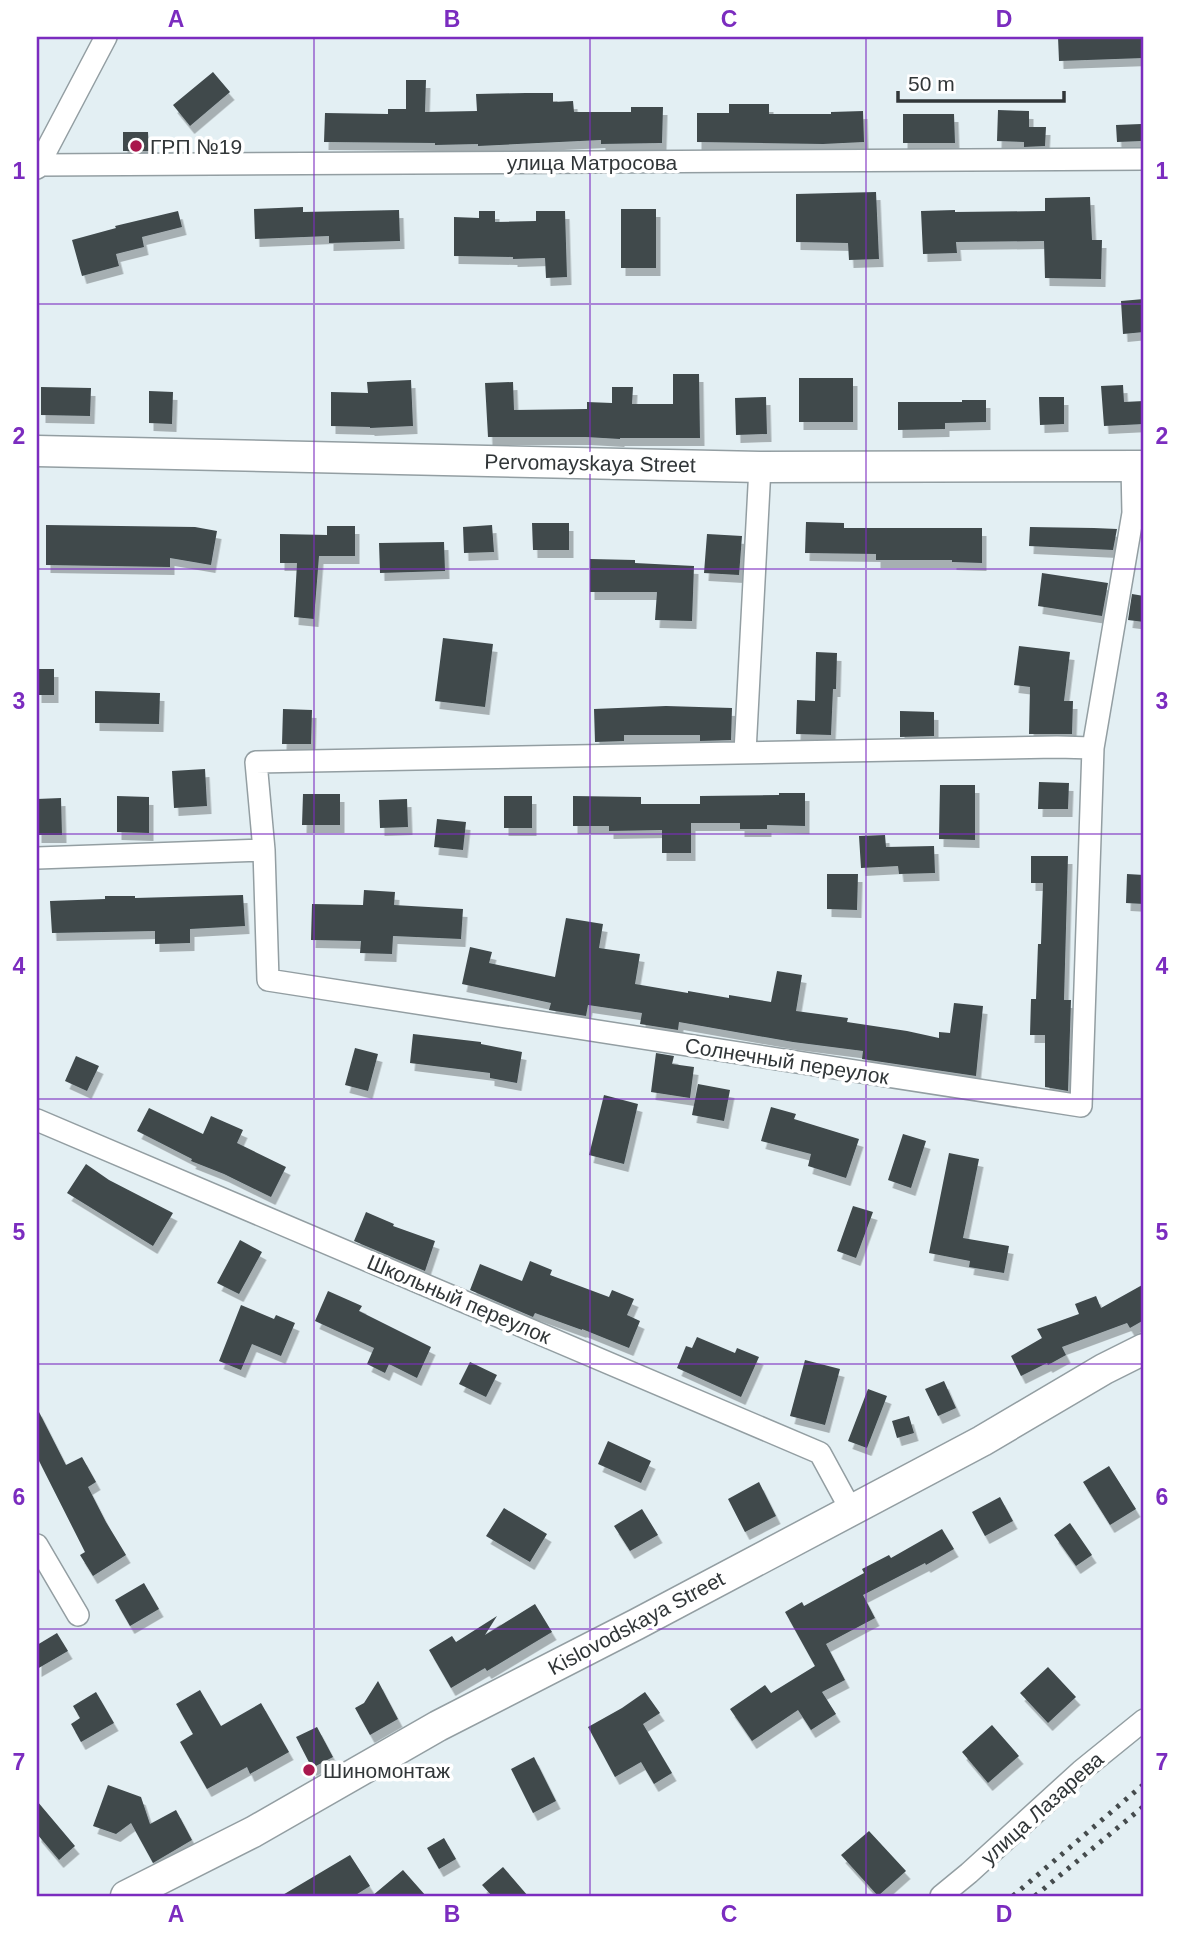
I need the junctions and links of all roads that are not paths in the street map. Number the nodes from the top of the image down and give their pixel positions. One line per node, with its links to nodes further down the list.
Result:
1 (106, 37): 3 (street)
2 (1144, 159): 3 (street, улица Матросова)
3 (38, 167)
4 (37, 451): 6 (street, Pervomayskaya Street)
5 (1138, 466): 6 (street, Pervomayskaya Street); 7 (street, Солнечный переулок)
6 (760, 467): 8 (street)
7 (1093, 748): 8 (street, Солнечный переулок); 9 (street, Солнечный переулок)
8 (745, 752): 9 (street, Солнечный переулок)
9 (264, 850): 10 (street)
10 (37, 858)
11 (37, 1120): 13 (street, Школьный переулок)
12 (1144, 1349): 13 (street, Kislovodskaya Street)
13 (851, 1510): 17 (street, Kislovodskaya Street)
14 (37, 1545): 15 (street)
15 (78, 1615)
16 (1144, 1720): 18 (street, улица Лазарева)
17 (126, 1896)
18 (941, 1896)

